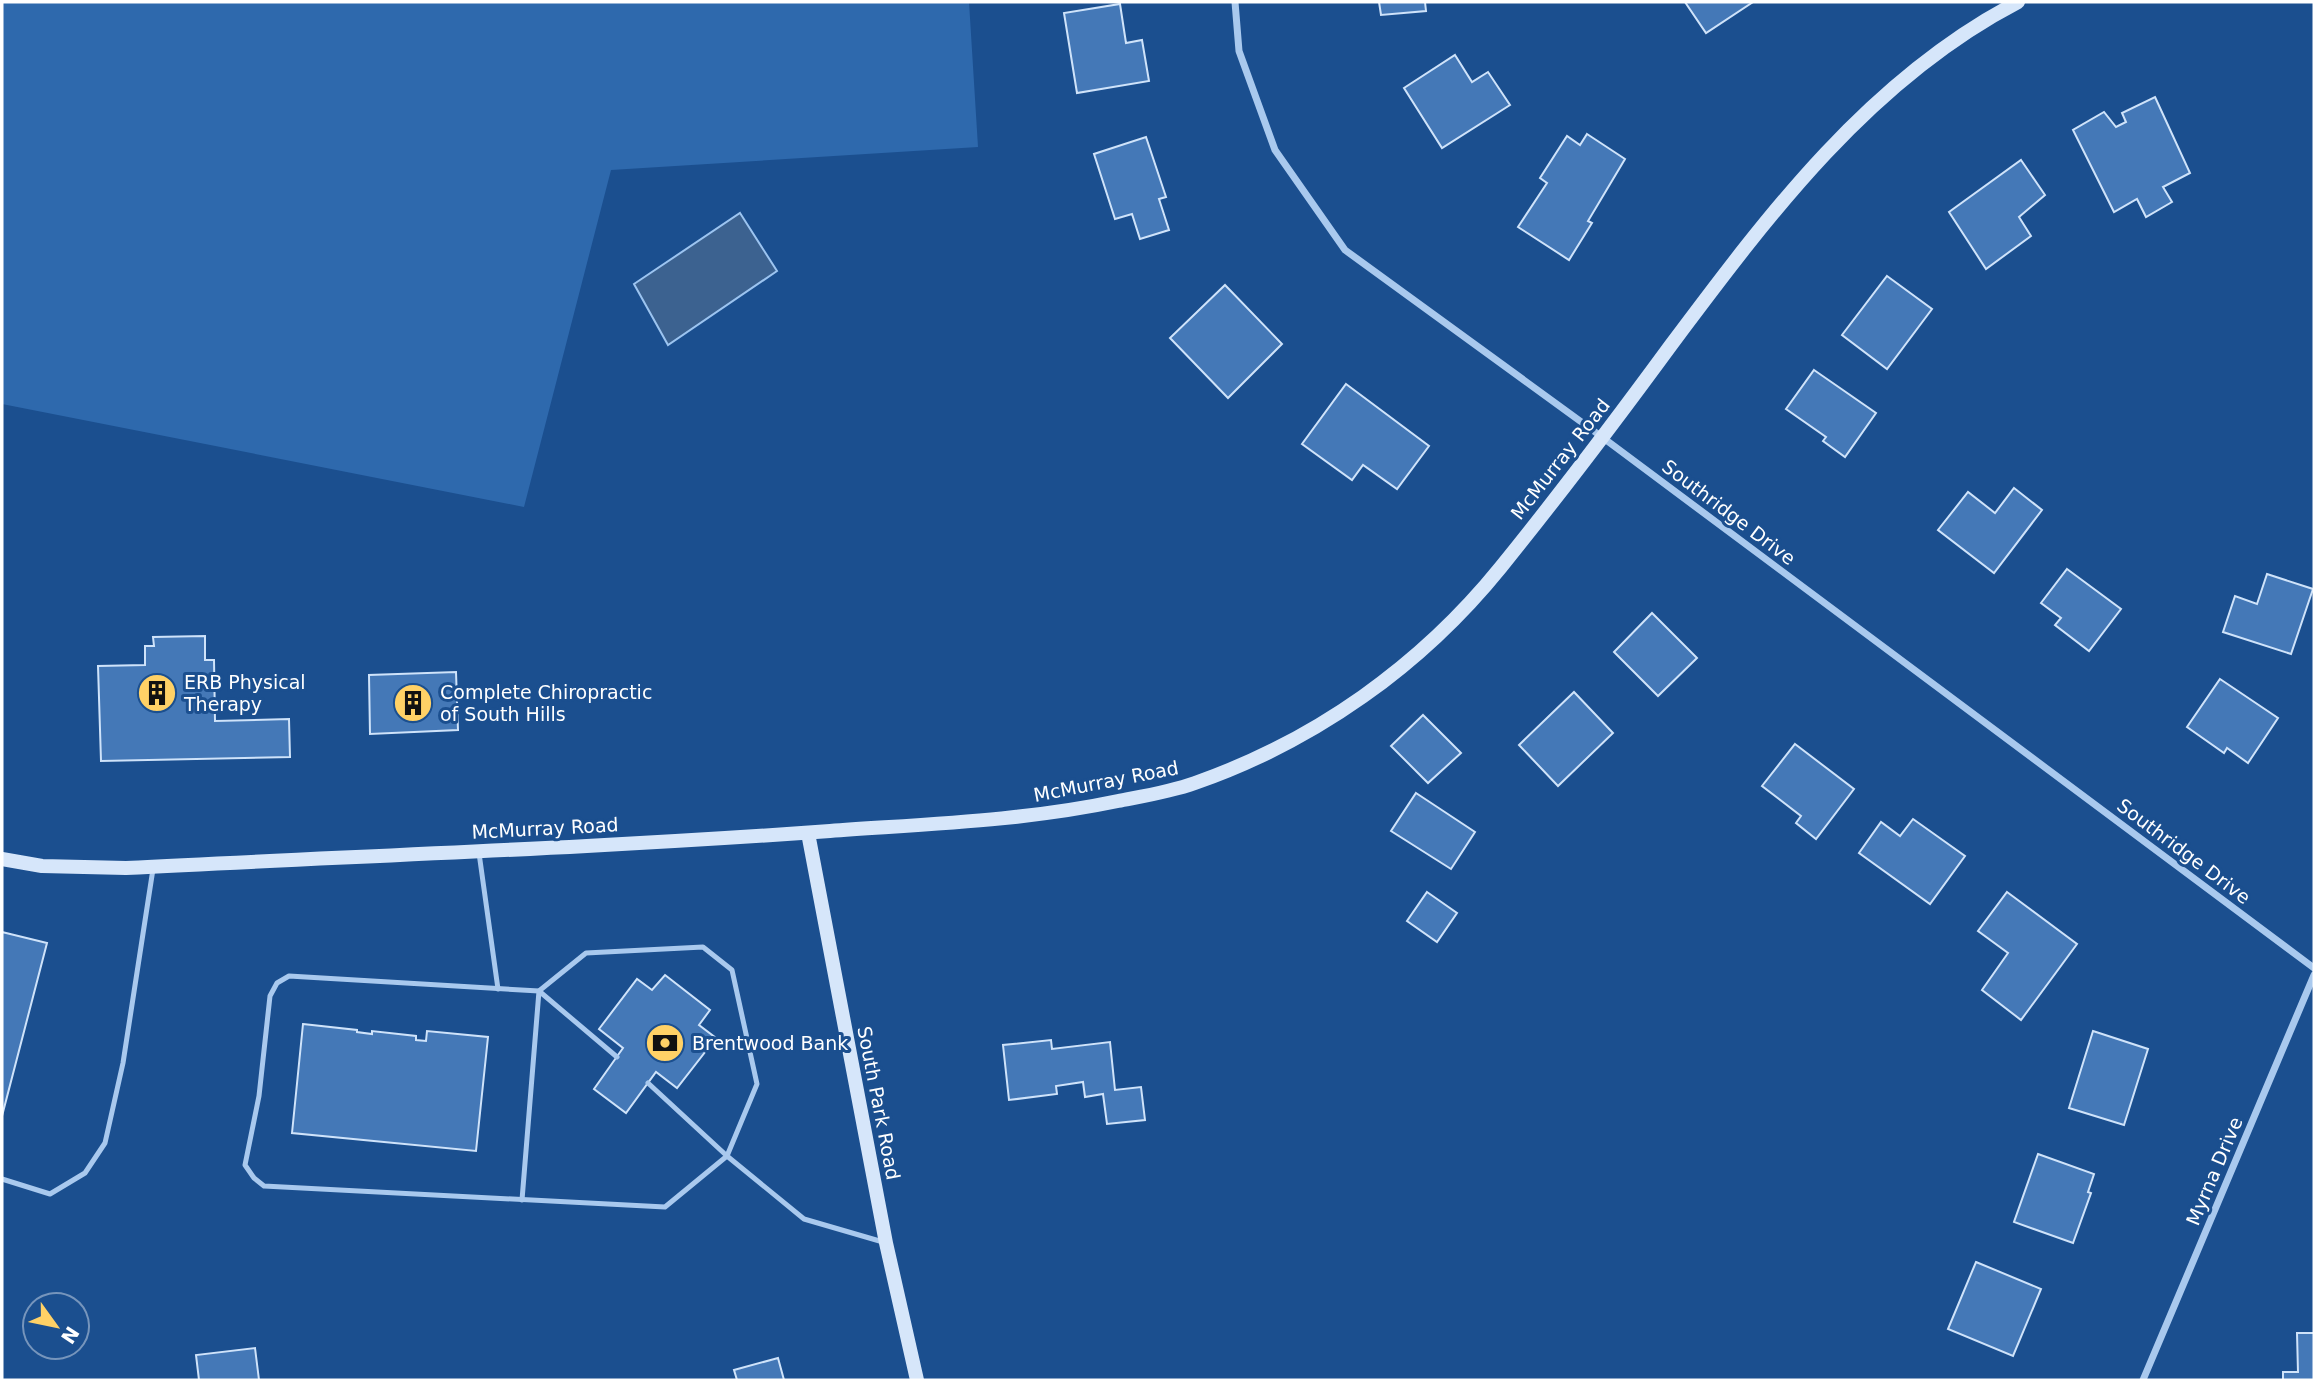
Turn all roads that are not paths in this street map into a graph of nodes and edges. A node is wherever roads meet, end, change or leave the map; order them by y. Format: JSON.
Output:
{"nodes":[{"id":1,"x":1235,"y":2,"type":"edge"},
{"id":2,"x":2018,"y":2,"type":"edge"},
{"id":3,"x":1602,"y":438,"type":"junction"},
{"id":4,"x":808,"y":833,"type":"junction"},
{"id":5,"x":479,"y":850,"type":"junction"},
{"id":6,"x":2,"y":859,"type":"edge"},
{"id":7,"x":153,"y":866,"type":"junction"},
{"id":8,"x":2314,"y":968,"type":"edge"},
{"id":9,"x":2314,"y":975,"type":"edge"},
{"id":10,"x":498,"y":989,"type":"junction"},
{"id":11,"x":539,"y":991,"type":"junction"},
{"id":12,"x":617,"y":1057,"type":"dead end"},
{"id":13,"x":648,"y":1083,"type":"dead end"},
{"id":14,"x":727,"y":1156,"type":"junction"},
{"id":15,"x":2,"y":1179,"type":"edge"},
{"id":16,"x":522,"y":1200,"type":"junction"},
{"id":17,"x":886,"y":1243,"type":"junction"},
{"id":18,"x":917,"y":1380,"type":"edge"},
{"id":19,"x":2143,"y":1380,"type":"edge"}],
"edges":[{"from":1,"to":3,"type":"street","name":"Southridge Drive"},
{"from":2,"to":3,"type":"main road","name":"McMurray Road"},
{"from":3,"to":4,"type":"main road","name":"McMurray Road"},
{"from":3,"to":8,"type":"street","name":"Southridge Drive"},
{"from":4,"to":5,"type":"main road","name":"McMurray Road"},
{"from":4,"to":17,"type":"main road","name":"South Park Road"},
{"from":5,"to":7,"type":"main road","name":"McMurray Road"},
{"from":5,"to":10,"type":"lane"},
{"from":6,"to":7,"type":"main road","name":"McMurray Road"},
{"from":7,"to":15,"type":"lane"},
{"from":9,"to":19,"type":"street","name":"Myrna Drive"},
{"from":10,"to":11,"type":"lane"},
{"from":10,"to":16,"type":"lane"},
{"from":11,"to":12,"type":"lane"},
{"from":11,"to":14,"type":"lane"},
{"from":11,"to":16,"type":"lane"},
{"from":13,"to":14,"type":"lane"},
{"from":14,"to":16,"type":"lane"},
{"from":14,"to":17,"type":"lane"},
{"from":17,"to":18,"type":"main road","name":"South Park Road"}]}
